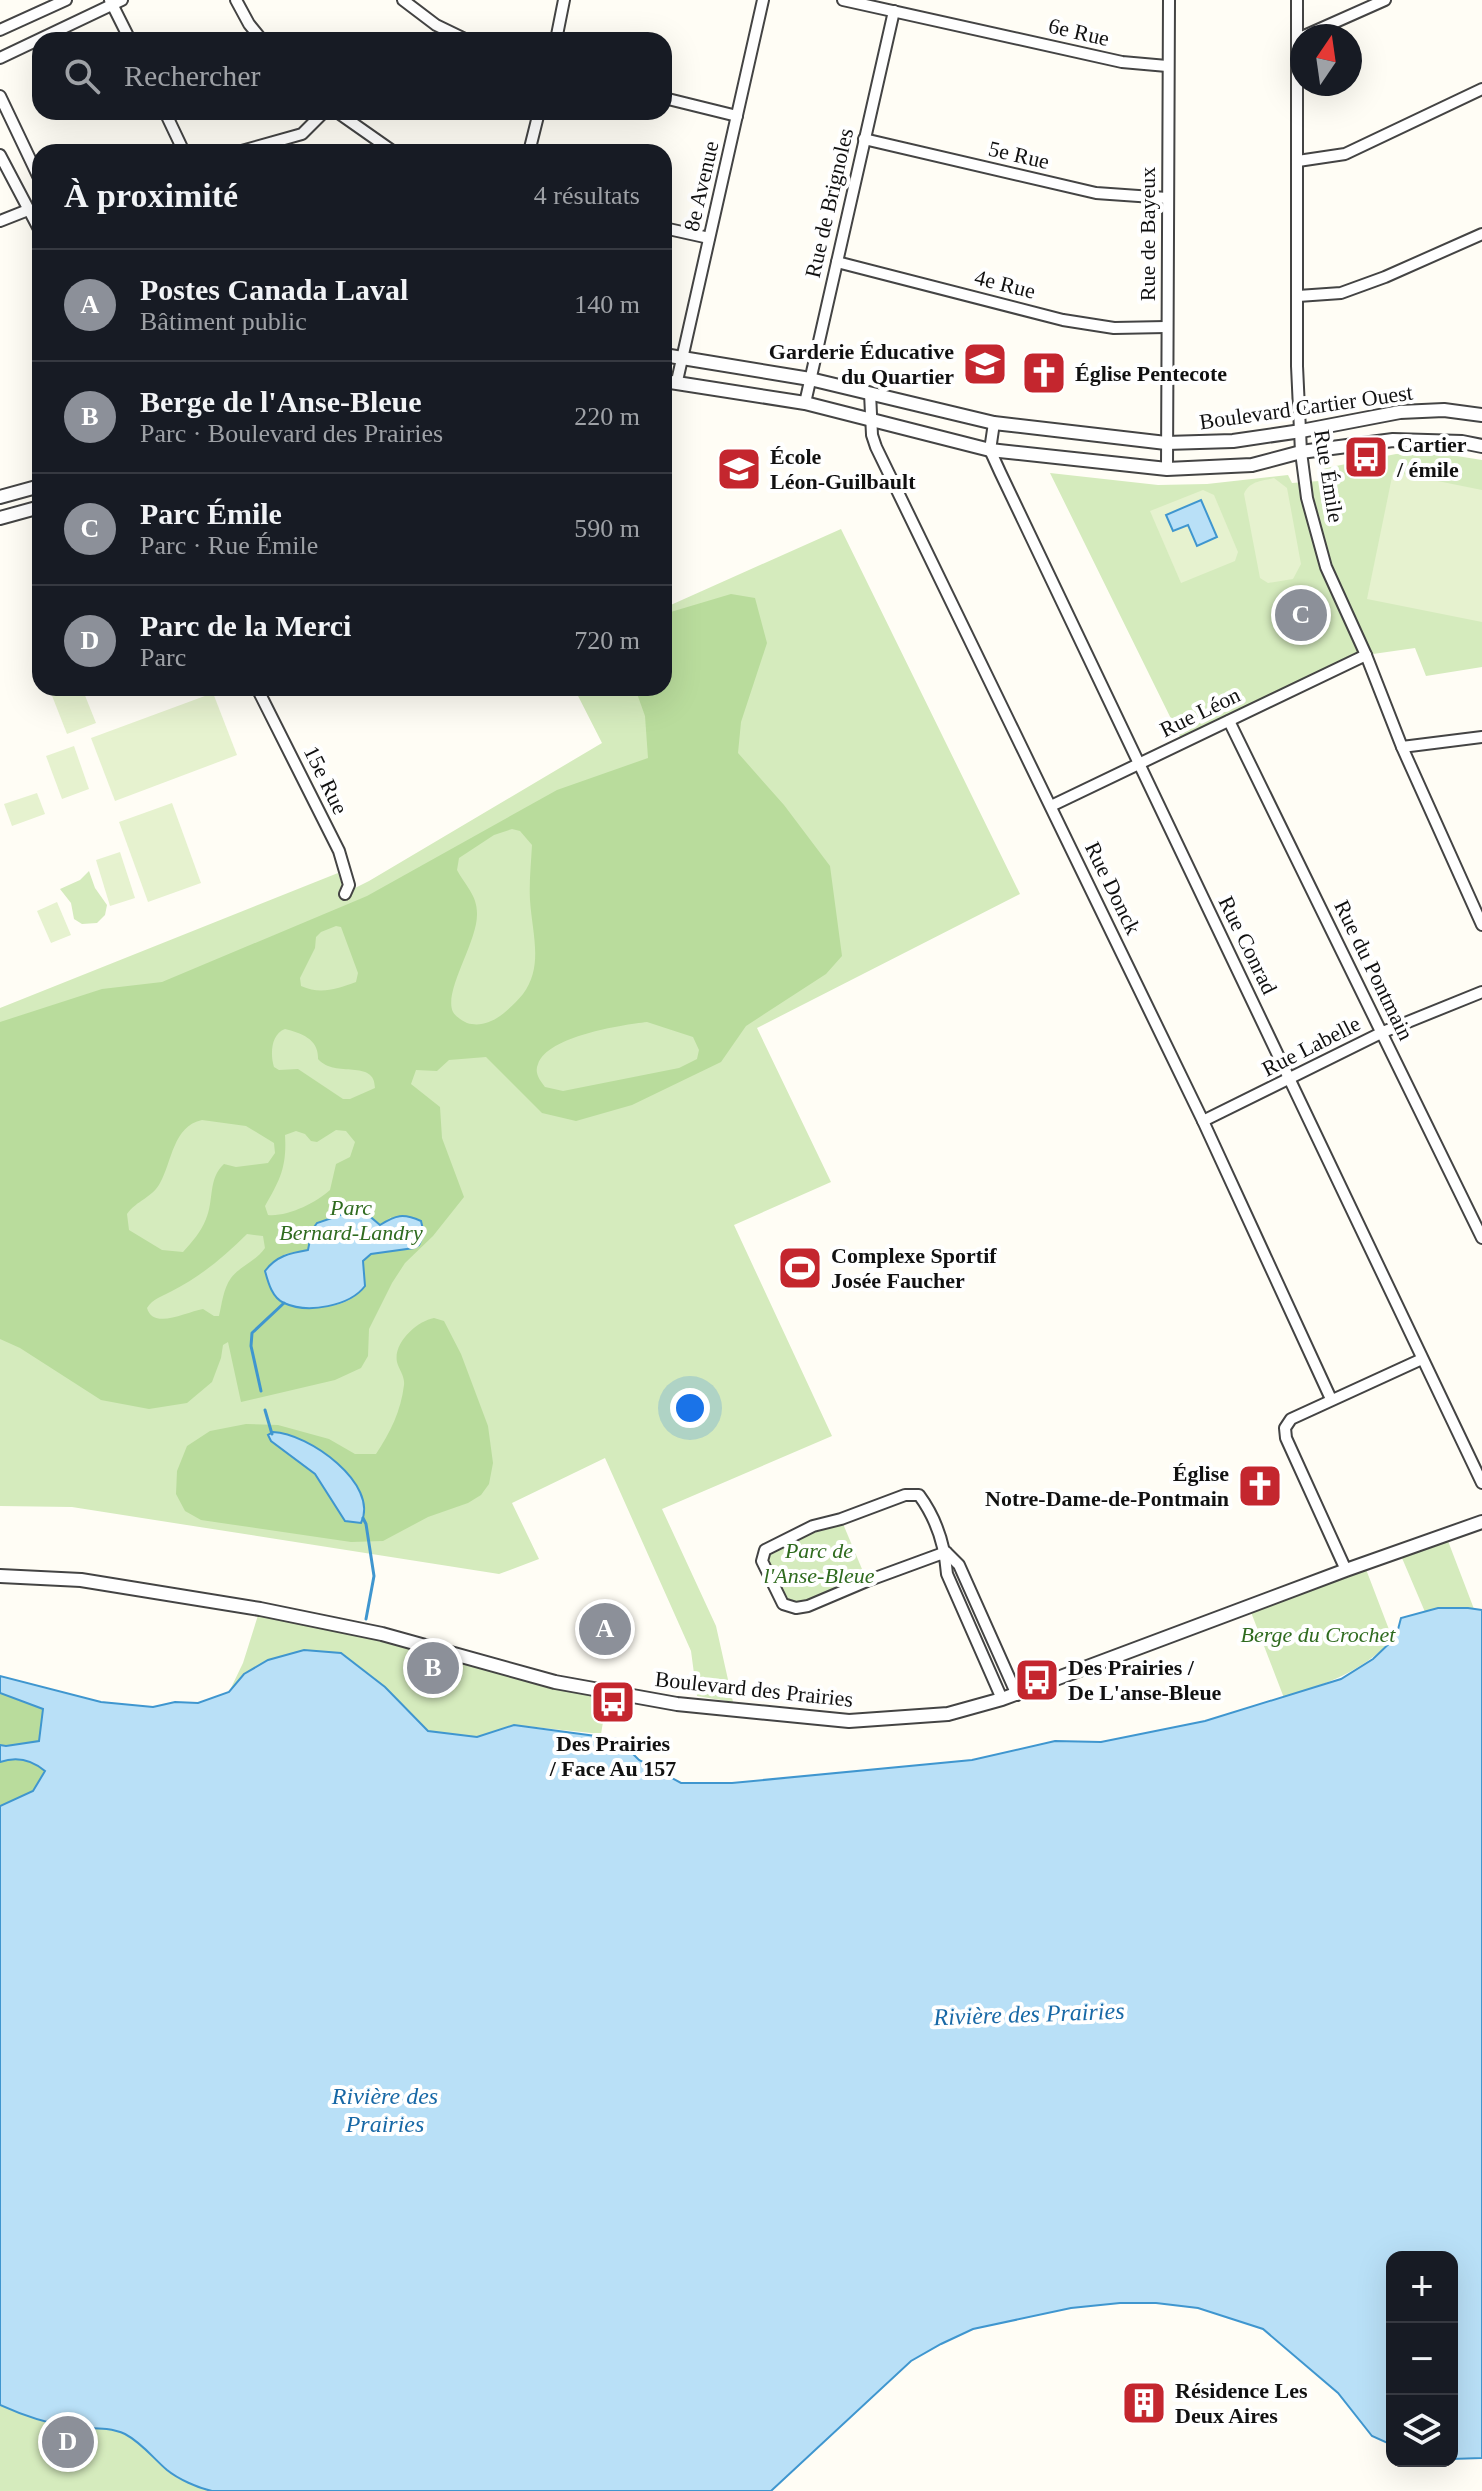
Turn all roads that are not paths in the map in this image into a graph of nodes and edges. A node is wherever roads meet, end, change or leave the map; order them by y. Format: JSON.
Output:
{"nodes":[{"id":1,"x":66,"y":0,"type":"edge"},
{"id":2,"x":236,"y":0,"type":"edge"},
{"id":3,"x":403,"y":0,"type":"edge"},
{"id":4,"x":564,"y":0,"type":"edge"},
{"id":5,"x":763,"y":0,"type":"edge"},
{"id":6,"x":843,"y":0,"type":"edge"},
{"id":7,"x":1169,"y":0,"type":"edge"},
{"id":8,"x":1297,"y":0,"type":"edge"},
{"id":9,"x":1385,"y":0,"type":"edge"},
{"id":10,"x":115,"y":1,"type":"edge"},
{"id":11,"x":894,"y":11,"type":"junction"},
{"id":12,"x":1300,"y":24,"type":"edge"},
{"id":13,"x":1332,"y":24,"type":"edge"},
{"id":14,"x":0,"y":30,"type":"edge"},
{"id":15,"x":52,"y":32,"type":"edge"},
{"id":16,"x":127,"y":32,"type":"edge"},
{"id":17,"x":256,"y":32,"type":"edge"},
{"id":18,"x":450,"y":32,"type":"edge"},
{"id":19,"x":558,"y":32,"type":"edge"},
{"id":20,"x":32,"y":42,"type":"edge"},
{"id":21,"x":0,"y":58,"type":"edge"},
{"id":22,"x":1167,"y":66,"type":"junction"},
{"id":23,"x":1482,"y":89,"type":"edge"},
{"id":24,"x":0,"y":96,"type":"edge"},
{"id":25,"x":1300,"y":96,"type":"edge"},
{"id":26,"x":672,"y":100,"type":"edge"},
{"id":27,"x":737,"y":116,"type":"junction"},
{"id":28,"x":169,"y":120,"type":"edge"},
{"id":29,"x":316,"y":120,"type":"edge"},
{"id":30,"x":348,"y":120,"type":"edge"},
{"id":31,"x":537,"y":120,"type":"edge"},
{"id":32,"x":864,"y":139,"type":"junction"},
{"id":33,"x":180,"y":144,"type":"edge"},
{"id":34,"x":266,"y":144,"type":"edge"},
{"id":35,"x":383,"y":144,"type":"edge"},
{"id":36,"x":531,"y":144,"type":"edge"},
{"id":37,"x":0,"y":155,"type":"edge"},
{"id":38,"x":1298,"y":161,"type":"junction"},
{"id":39,"x":32,"y":163,"type":"edge"},
{"id":40,"x":1167,"y":198,"type":"junction"},
{"id":41,"x":28,"y":210,"type":"junction"},
{"id":42,"x":32,"y":217,"type":"edge"},
{"id":43,"x":0,"y":221,"type":"edge"},
{"id":44,"x":672,"y":230,"type":"edge"},
{"id":45,"x":1482,"y":234,"type":"edge"},
{"id":46,"x":709,"y":238,"type":"junction"},
{"id":47,"x":837,"y":262,"type":"junction"},
{"id":48,"x":1298,"y":296,"type":"junction"},
{"id":49,"x":1166,"y":327,"type":"junction"},
{"id":50,"x":672,"y":355,"type":"edge"},
{"id":51,"x":683,"y":356,"type":"junction"},
{"id":52,"x":672,"y":377,"type":"edge"},
{"id":53,"x":810,"y":379,"type":"junction"},
{"id":54,"x":672,"y":381,"type":"edge"},
{"id":55,"x":870,"y":393,"type":"junction"},
{"id":56,"x":805,"y":403,"type":"junction"},
{"id":57,"x":1482,"y":415,"type":"edge"},
{"id":58,"x":871,"y":419,"type":"junction"},
{"id":59,"x":994,"y":423,"type":"junction"},
{"id":60,"x":1301,"y":431,"type":"junction"},
{"id":61,"x":1166,"y":443,"type":"junction"},
{"id":62,"x":1482,"y":446,"type":"edge"},
{"id":63,"x":990,"y":450,"type":"junction"},
{"id":64,"x":1301,"y":452,"type":"junction"},
{"id":65,"x":1167,"y":469,"type":"junction"},
{"id":66,"x":32,"y":488,"type":"edge"},
{"id":67,"x":0,"y":497,"type":"edge"},
{"id":68,"x":32,"y":509,"type":"edge"},
{"id":69,"x":0,"y":518,"type":"edge"},
{"id":70,"x":1366,"y":655,"type":"junction"},
{"id":71,"x":261,"y":696,"type":"edge"},
{"id":72,"x":1229,"y":721,"type":"junction"},
{"id":73,"x":1482,"y":737,"type":"edge"},
{"id":74,"x":1402,"y":747,"type":"junction"},
{"id":75,"x":1139,"y":764,"type":"junction"},
{"id":76,"x":1051,"y":806,"type":"junction"},
{"id":77,"x":345,"y":894,"type":"dead end"},
{"id":78,"x":1482,"y":925,"type":"edge"},
{"id":79,"x":1482,"y":992,"type":"edge"},
{"id":80,"x":1383,"y":1032,"type":"junction"},
{"id":81,"x":1290,"y":1080,"type":"junction"},
{"id":82,"x":1203,"y":1121,"type":"junction"},
{"id":83,"x":1482,"y":1238,"type":"edge"},
{"id":84,"x":1422,"y":1359,"type":"junction"},
{"id":85,"x":1331,"y":1399,"type":"junction"},
{"id":86,"x":1482,"y":1483,"type":"edge"},
{"id":87,"x":1482,"y":1522,"type":"edge"},
{"id":88,"x":946,"y":1552,"type":"junction"},
{"id":89,"x":1346,"y":1570,"type":"junction"},
{"id":90,"x":0,"y":1576,"type":"edge"},
{"id":91,"x":1017,"y":1695,"type":"junction"},
{"id":92,"x":1002,"y":1699,"type":"junction"}],
"edges":[{"from":1,"to":14,"type":"street"},
{"from":2,"to":17,"type":"street"},
{"from":3,"to":18,"type":"street"},
{"from":4,"to":19,"type":"street"},
{"from":5,"to":27,"type":"street","name":"8e Avenue"},
{"from":6,"to":11,"type":"street","name":"6e Rue"},
{"from":7,"to":22,"type":"street","name":"Rue de Bayeux"},
{"from":8,"to":12,"type":"street","name":"Rue Émile"},
{"from":9,"to":13,"type":"street"},
{"from":10,"to":15,"type":"street"},
{"from":10,"to":16,"type":"street"},
{"from":11,"to":22,"type":"street","name":"6e Rue"},
{"from":11,"to":32,"type":"street","name":"Rue de Brignoles"},
{"from":20,"to":21,"type":"street"},
{"from":22,"to":40,"type":"street","name":"Rue de Bayeux"},
{"from":23,"to":38,"type":"street"},
{"from":24,"to":39,"type":"street"},
{"from":25,"to":38,"type":"street","name":"Rue Émile"},
{"from":26,"to":27,"type":"street"},
{"from":27,"to":46,"type":"street","name":"8e Avenue"},
{"from":28,"to":33,"type":"street"},
{"from":29,"to":34,"type":"street"},
{"from":30,"to":35,"type":"street"},
{"from":31,"to":36,"type":"street"},
{"from":32,"to":40,"type":"street","name":"5e Rue"},
{"from":32,"to":47,"type":"street","name":"Rue de Brignoles"},
{"from":37,"to":41,"type":"street"},
{"from":38,"to":48,"type":"street","name":"Rue Émile"},
{"from":40,"to":49,"type":"street","name":"Rue de Bayeux"},
{"from":41,"to":42,"type":"street"},
{"from":41,"to":43,"type":"street"},
{"from":44,"to":46,"type":"street"},
{"from":45,"to":48,"type":"street"},
{"from":46,"to":51,"type":"street","name":"8e Avenue"},
{"from":47,"to":49,"type":"street","name":"4e Rue"},
{"from":47,"to":53,"type":"street","name":"Rue de Brignoles"},
{"from":48,"to":60,"type":"street","name":"Rue Émile"},
{"from":49,"to":61,"type":"street","name":"Rue de Bayeux"},
{"from":50,"to":51,"type":"street","name":"Boulevard Cartier Ouest"},
{"from":51,"to":52,"type":"street","name":"8e Avenue"},
{"from":51,"to":53,"type":"street","name":"Boulevard Cartier Ouest"},
{"from":53,"to":55,"type":"street","name":"Boulevard Cartier Ouest"},
{"from":53,"to":56,"type":"street","name":"Rue de Brignoles"},
{"from":54,"to":56,"type":"street","name":"Boulevard Cartier Ouest"},
{"from":55,"to":58,"type":"street","name":"Rue Donck"},
{"from":55,"to":59,"type":"street","name":"Boulevard Cartier Ouest"},
{"from":56,"to":58,"type":"street","name":"Boulevard Cartier Ouest"},
{"from":57,"to":60,"type":"street","name":"Boulevard Cartier Ouest"},
{"from":58,"to":63,"type":"street","name":"Boulevard Cartier Ouest"},
{"from":58,"to":76,"type":"street","name":"Rue Donck"},
{"from":59,"to":61,"type":"street","name":"Boulevard Cartier Ouest"},
{"from":59,"to":63,"type":"street"},
{"from":60,"to":61,"type":"street","name":"Boulevard Cartier Ouest"},
{"from":60,"to":64,"type":"street","name":"Rue Émile"},
{"from":61,"to":65,"type":"street","name":"Rue de Bayeux"},
{"from":62,"to":64,"type":"street","name":"Boulevard Cartier Ouest"},
{"from":63,"to":65,"type":"street","name":"Boulevard Cartier Ouest"},
{"from":63,"to":75,"type":"street","name":"Rue Conrad"},
{"from":64,"to":65,"type":"street","name":"Boulevard Cartier Ouest"},
{"from":64,"to":70,"type":"street","name":"Rue Émile"},
{"from":66,"to":67,"type":"street"},
{"from":68,"to":69,"type":"street"},
{"from":70,"to":72,"type":"street","name":"Rue Léon"},
{"from":70,"to":74,"type":"street","name":"Rue Émile"},
{"from":71,"to":77,"type":"street","name":"15e Rue"},
{"from":72,"to":75,"type":"street","name":"Rue Léon"},
{"from":72,"to":80,"type":"street","name":"Rue du Pontmain"},
{"from":73,"to":74,"type":"street"},
{"from":74,"to":78,"type":"street","name":"Rue Émile"},
{"from":75,"to":76,"type":"street","name":"Rue Léon"},
{"from":75,"to":81,"type":"street","name":"Rue Conrad"},
{"from":76,"to":82,"type":"street","name":"Rue Donck"},
{"from":79,"to":80,"type":"street","name":"Rue Labelle"},
{"from":80,"to":81,"type":"street","name":"Rue Labelle"},
{"from":80,"to":83,"type":"street","name":"Rue du Pontmain"},
{"from":81,"to":82,"type":"street","name":"Rue Labelle"},
{"from":81,"to":84,"type":"street","name":"Rue Conrad"},
{"from":82,"to":85,"type":"street","name":"Rue Donck"},
{"from":84,"to":85,"type":"street"},
{"from":84,"to":86,"type":"street","name":"Rue Conrad"},
{"from":85,"to":89,"type":"street"},
{"from":87,"to":89,"type":"street","name":"Boulevard des Prairies"},
{"from":88,"to":88,"type":"street"},
{"from":88,"to":91,"type":"street"},
{"from":88,"to":92,"type":"street"},
{"from":89,"to":91,"type":"street","name":"Boulevard des Prairies"},
{"from":90,"to":92,"type":"street","name":"Boulevard des Prairies"},
{"from":91,"to":92,"type":"street","name":"Boulevard des Prairies"}]}
